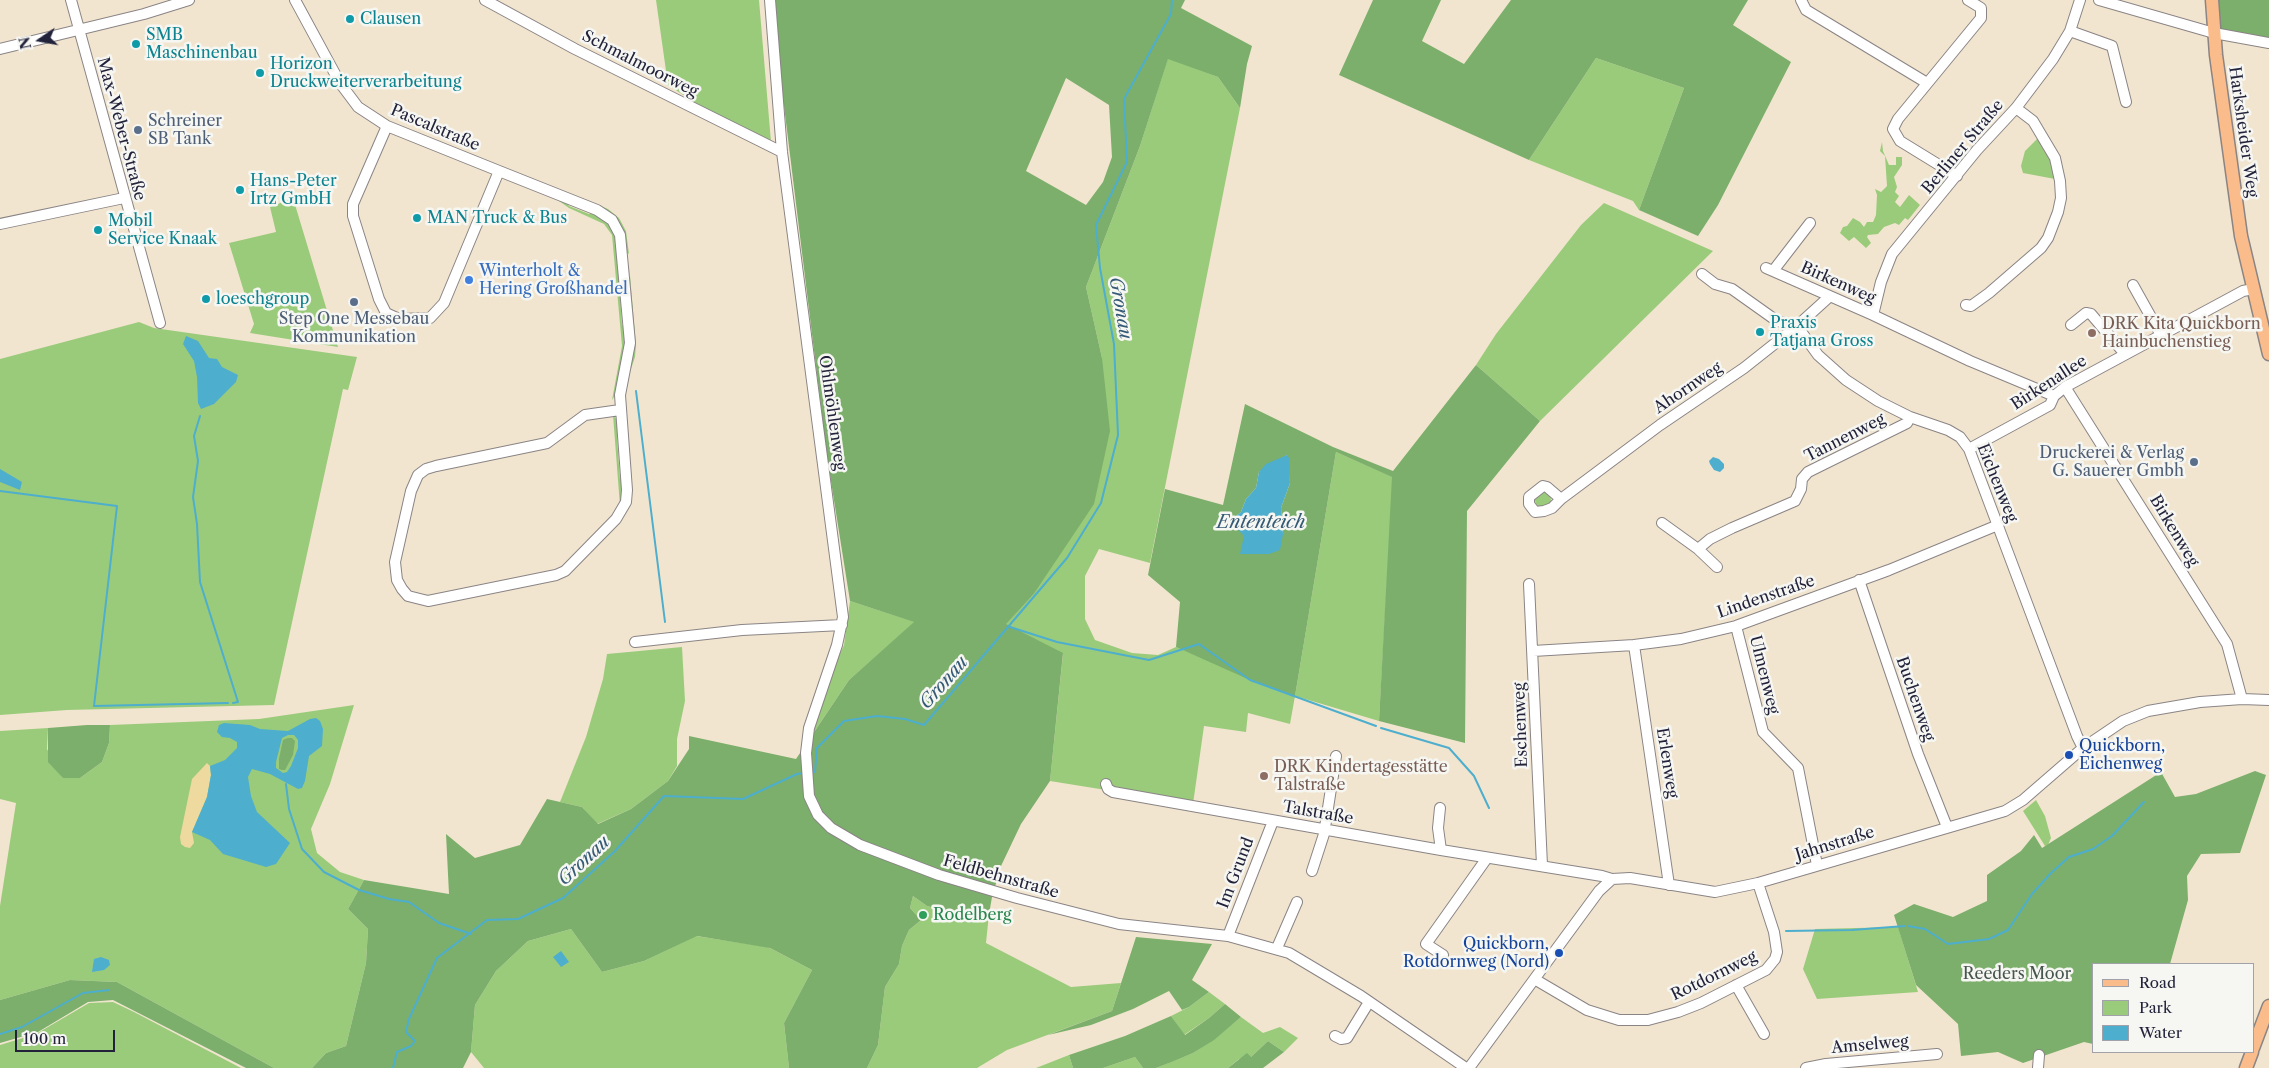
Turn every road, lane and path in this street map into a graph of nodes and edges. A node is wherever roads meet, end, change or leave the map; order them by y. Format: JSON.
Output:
{"nodes":[{"id":1,"x":71,"y":0,"type":"edge"},
{"id":2,"x":189,"y":0,"type":"edge"},
{"id":3,"x":294,"y":0,"type":"edge"},
{"id":4,"x":485,"y":0,"type":"edge"},
{"id":5,"x":770,"y":0,"type":"edge"},
{"id":6,"x":1801,"y":0,"type":"edge"},
{"id":7,"x":1968,"y":0,"type":"edge"},
{"id":8,"x":2080,"y":0,"type":"edge"},
{"id":9,"x":2099,"y":0,"type":"edge"},
{"id":10,"x":2212,"y":0,"type":"edge"},
{"id":11,"x":79,"y":30,"type":"junction"},
{"id":12,"x":2070,"y":31,"type":"junction"},
{"id":13,"x":2214,"y":33,"type":"junction"},
{"id":14,"x":2269,"y":43,"type":"edge"},
{"id":15,"x":0,"y":50,"type":"edge"},
{"id":16,"x":1927,"y":82,"type":"junction"},
{"id":17,"x":2126,"y":102,"type":"dead end"},
{"id":18,"x":2016,"y":108,"type":"junction"},
{"id":19,"x":387,"y":126,"type":"junction"},
{"id":20,"x":782,"y":152,"type":"junction"},
{"id":21,"x":498,"y":175,"type":"junction"},
{"id":22,"x":1957,"y":176,"type":"junction"},
{"id":23,"x":124,"y":198,"type":"junction"},
{"id":24,"x":1810,"y":223,"type":"dead end"},
{"id":25,"x":0,"y":224,"type":"edge"},
{"id":26,"x":1702,"y":274,"type":"dead end"},
{"id":27,"x":2133,"y":285,"type":"dead end"},
{"id":28,"x":2253,"y":289,"type":"junction"},
{"id":29,"x":1829,"y":297,"type":"junction"},
{"id":30,"x":1966,"y":305,"type":"dead end"},
{"id":31,"x":1873,"y":315,"type":"junction"},
{"id":32,"x":160,"y":323,"type":"dead end"},
{"id":33,"x":2071,"y":324,"type":"dead end"},
{"id":34,"x":1797,"y":326,"type":"junction"},
{"id":35,"x":2160,"y":335,"type":"junction"},
{"id":36,"x":2268,"y":348,"type":"edge"},
{"id":37,"x":2125,"y":354,"type":"junction"},
{"id":38,"x":2065,"y":387,"type":"junction"},
{"id":39,"x":2054,"y":396,"type":"junction"},
{"id":40,"x":620,"y":410,"type":"junction"},
{"id":41,"x":1910,"y":417,"type":"junction"},
{"id":42,"x":1969,"y":449,"type":"junction"},
{"id":43,"x":1561,"y":500,"type":"dead end"},
{"id":44,"x":1662,"y":523,"type":"dead end"},
{"id":45,"x":1998,"y":525,"type":"junction"},
{"id":46,"x":1698,"y":549,"type":"junction"},
{"id":47,"x":1717,"y":567,"type":"dead end"},
{"id":48,"x":1859,"y":580,"type":"junction"},
{"id":49,"x":1529,"y":584,"type":"dead end"},
{"id":50,"x":842,"y":625,"type":"junction"},
{"id":51,"x":1736,"y":626,"type":"junction"},
{"id":52,"x":636,"y":642,"type":"dead end"},
{"id":53,"x":1634,"y":645,"type":"junction"},
{"id":54,"x":1533,"y":651,"type":"junction"},
{"id":55,"x":2242,"y":699,"type":"junction"},
{"id":56,"x":2269,"y":700,"type":"edge"},
{"id":57,"x":2083,"y":748,"type":"junction"},
{"id":58,"x":1336,"y":756,"type":"dead end"},
{"id":59,"x":1106,"y":784,"type":"dead end"},
{"id":60,"x":1440,"y":808,"type":"dead end"},
{"id":61,"x":1273,"y":821,"type":"junction"},
{"id":62,"x":1947,"y":827,"type":"junction"},
{"id":63,"x":1325,"y":829,"type":"junction"},
{"id":64,"x":1441,"y":850,"type":"junction"},
{"id":65,"x":1487,"y":858,"type":"junction"},
{"id":66,"x":1542,"y":865,"type":"junction"},
{"id":67,"x":1817,"y":865,"type":"junction"},
{"id":68,"x":1312,"y":872,"type":"dead end"},
{"id":69,"x":1612,"y":879,"type":"junction"},
{"id":70,"x":1758,"y":883,"type":"junction"},
{"id":71,"x":1669,"y":885,"type":"junction"},
{"id":72,"x":1297,"y":902,"type":"dead end"},
{"id":73,"x":1228,"y":936,"type":"junction"},
{"id":74,"x":1277,"y":948,"type":"junction"},
{"id":75,"x":1443,"y":956,"type":"dead end"},
{"id":76,"x":1536,"y":980,"type":"junction"},
{"id":77,"x":1736,"y":985,"type":"junction"},
{"id":78,"x":1369,"y":1002,"type":"junction"},
{"id":79,"x":2269,"y":1007,"type":"edge"},
{"id":80,"x":1764,"y":1034,"type":"dead end"},
{"id":81,"x":1335,"y":1036,"type":"dead end"},
{"id":82,"x":2254,"y":1045,"type":"edge"},
{"id":83,"x":2251,"y":1053,"type":"edge"},
{"id":84,"x":1937,"y":1054,"type":"dead end"},
{"id":85,"x":2038,"y":1056,"type":"dead end"},
{"id":86,"x":1468,"y":1068,"type":"edge"},
{"id":87,"x":1806,"y":1068,"type":"edge"},
{"id":88,"x":2038,"y":1068,"type":"edge"},
{"id":89,"x":2246,"y":1068,"type":"edge"}],
"edges":[{"from":1,"to":11,"type":"street","name":"Max-Weber-Straße"},
{"from":2,"to":11,"type":"street"},
{"from":3,"to":19,"type":"street","name":"Pascalstraße"},
{"from":4,"to":20,"type":"street","name":"Schmalmoorweg"},
{"from":5,"to":20,"type":"street","name":"Ohlmöhlenweg"},
{"from":6,"to":16,"type":"street"},
{"from":7,"to":16,"type":"street"},
{"from":8,"to":12,"type":"street","name":"Berliner Straße"},
{"from":9,"to":13,"type":"street"},
{"from":10,"to":13,"type":"main road","name":"Harksheider Weg"},
{"from":11,"to":15,"type":"street"},
{"from":11,"to":23,"type":"street","name":"Max-Weber-Straße"},
{"from":12,"to":17,"type":"street"},
{"from":12,"to":18,"type":"street","name":"Berliner Straße"},
{"from":13,"to":14,"type":"street"},
{"from":13,"to":28,"type":"main road","name":"Harksheider Weg"},
{"from":16,"to":22,"type":"street"},
{"from":18,"to":22,"type":"street","name":"Berliner Straße"},
{"from":18,"to":30,"type":"street"},
{"from":19,"to":21,"type":"street","name":"Pascalstraße"},
{"from":19,"to":21,"type":"street"},
{"from":20,"to":50,"type":"street","name":"Ohlmöhlenweg"},
{"from":21,"to":40,"type":"street","name":"Pascalstraße"},
{"from":22,"to":31,"type":"street","name":"Berliner Straße"},
{"from":23,"to":25,"type":"street"},
{"from":23,"to":32,"type":"street","name":"Max-Weber-Straße"},
{"from":24,"to":29,"type":"street","name":"Birkenweg"},
{"from":26,"to":34,"type":"street"},
{"from":27,"to":35,"type":"street"},
{"from":28,"to":35,"type":"street","name":"Birkenallee"},
{"from":28,"to":36,"type":"main road","name":"Harksheider Weg"},
{"from":29,"to":31,"type":"street","name":"Birkenweg"},
{"from":29,"to":34,"type":"street","name":"Ahornweg"},
{"from":31,"to":39,"type":"street","name":"Birkenweg"},
{"from":33,"to":37,"type":"street"},
{"from":34,"to":41,"type":"street","name":"Eichenweg"},
{"from":34,"to":43,"type":"street","name":"Ahornweg"},
{"from":35,"to":37,"type":"street","name":"Birkenallee"},
{"from":37,"to":38,"type":"street","name":"Birkenallee"},
{"from":38,"to":39,"type":"street","name":"Birkenallee"},
{"from":38,"to":55,"type":"street","name":"Birkenweg"},
{"from":39,"to":42,"type":"street","name":"Birkenallee"},
{"from":40,"to":40,"type":"street","name":"Pascalstraße"},
{"from":41,"to":42,"type":"street","name":"Eichenweg"},
{"from":41,"to":46,"type":"street","name":"Tannenweg"},
{"from":42,"to":45,"type":"street","name":"Eichenweg"},
{"from":44,"to":46,"type":"street"},
{"from":45,"to":48,"type":"street","name":"Lindenstraße"},
{"from":45,"to":57,"type":"street","name":"Eichenweg"},
{"from":46,"to":47,"type":"street"},
{"from":48,"to":51,"type":"street","name":"Lindenstraße"},
{"from":48,"to":62,"type":"street","name":"Buchenweg"},
{"from":49,"to":54,"type":"street","name":"Eschenweg"},
{"from":50,"to":52,"type":"street"},
{"from":50,"to":73,"type":"street","name":"Feldbehnstraße"},
{"from":51,"to":53,"type":"street","name":"Lindenstraße"},
{"from":51,"to":67,"type":"street","name":"Ulmenweg"},
{"from":53,"to":54,"type":"street","name":"Lindenstraße"},
{"from":53,"to":71,"type":"street","name":"Erlenweg"},
{"from":54,"to":66,"type":"street","name":"Eschenweg"},
{"from":55,"to":56,"type":"street","name":"Jahnstraße"},
{"from":55,"to":57,"type":"street","name":"Jahnstraße"},
{"from":57,"to":62,"type":"street","name":"Jahnstraße"},
{"from":58,"to":63,"type":"street"},
{"from":59,"to":61,"type":"street","name":"Talstraße"},
{"from":60,"to":64,"type":"street"},
{"from":61,"to":63,"type":"street","name":"Talstraße"},
{"from":61,"to":73,"type":"street","name":"Im Grund"},
{"from":62,"to":67,"type":"street","name":"Jahnstraße"},
{"from":63,"to":64,"type":"street","name":"Talstraße"},
{"from":63,"to":68,"type":"street"},
{"from":64,"to":65,"type":"street","name":"Talstraße"},
{"from":65,"to":66,"type":"street","name":"Talstraße"},
{"from":65,"to":75,"type":"street"},
{"from":66,"to":69,"type":"street","name":"Talstraße"},
{"from":67,"to":70,"type":"street","name":"Jahnstraße"},
{"from":69,"to":71,"type":"street","name":"Jahnstraße"},
{"from":69,"to":76,"type":"street"},
{"from":70,"to":71,"type":"street","name":"Jahnstraße"},
{"from":70,"to":77,"type":"street","name":"Rotdornweg"},
{"from":72,"to":74,"type":"street"},
{"from":73,"to":74,"type":"street","name":"Feldbehnstraße"},
{"from":74,"to":78,"type":"street","name":"Feldbehnstraße"},
{"from":76,"to":77,"type":"street","name":"Rotdornweg"},
{"from":76,"to":86,"type":"street"},
{"from":77,"to":80,"type":"street"},
{"from":78,"to":81,"type":"street"},
{"from":78,"to":86,"type":"street","name":"Feldbehnstraße"},
{"from":79,"to":82,"type":"main road"},
{"from":83,"to":89,"type":"main road"},
{"from":84,"to":87,"type":"street","name":"Amselweg"},
{"from":85,"to":88,"type":"street"}]}
